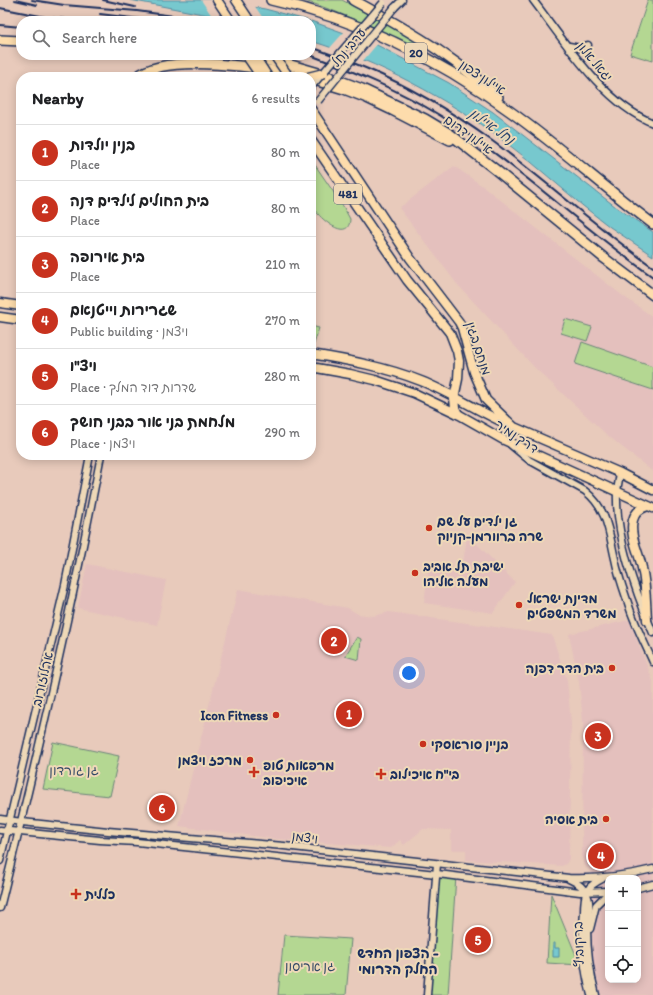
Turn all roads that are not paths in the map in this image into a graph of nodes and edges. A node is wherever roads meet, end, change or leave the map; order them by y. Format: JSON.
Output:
{"nodes":[{"id":1,"x":217,"y":0,"type":"edge"},
{"id":2,"x":236,"y":0,"type":"edge"},
{"id":3,"x":272,"y":0,"type":"edge"},
{"id":4,"x":353,"y":0,"type":"edge"},
{"id":5,"x":402,"y":0,"type":"edge"},
{"id":6,"x":533,"y":0,"type":"edge"},
{"id":7,"x":384,"y":1,"type":"edge"},
{"id":8,"x":223,"y":9,"type":"junction"},
{"id":9,"x":226,"y":16,"type":"edge"},
{"id":10,"x":228,"y":16,"type":"edge"},
{"id":11,"x":247,"y":16,"type":"edge"},
{"id":12,"x":0,"y":40,"type":"edge"},
{"id":13,"x":16,"y":41,"type":"edge"},
{"id":14,"x":568,"y":46,"type":"junction"},
{"id":15,"x":588,"y":46,"type":"dead end"},
{"id":16,"x":249,"y":60,"type":"edge"},
{"id":17,"x":257,"y":60,"type":"edge"},
{"id":18,"x":263,"y":60,"type":"edge"},
{"id":19,"x":277,"y":60,"type":"edge"},
{"id":20,"x":145,"y":72,"type":"edge"},
{"id":21,"x":258,"y":72,"type":"edge"},
{"id":22,"x":265,"y":72,"type":"edge"},
{"id":23,"x":278,"y":72,"type":"edge"},
{"id":24,"x":285,"y":72,"type":"edge"},
{"id":25,"x":324,"y":72,"type":"junction"},
{"id":26,"x":316,"y":74,"type":"edge"},
{"id":27,"x":316,"y":81,"type":"edge"},
{"id":28,"x":316,"y":81,"type":"edge"},
{"id":29,"x":316,"y":103,"type":"edge"},
{"id":30,"x":316,"y":116,"type":"edge"},
{"id":31,"x":653,"y":123,"type":"edge"},
{"id":32,"x":544,"y":138,"type":"junction"},
{"id":33,"x":316,"y":147,"type":"edge"},
{"id":34,"x":496,"y":170,"type":"junction"},
{"id":35,"x":653,"y":224,"type":"edge"},
{"id":36,"x":653,"y":295,"type":"edge"},
{"id":37,"x":0,"y":303,"type":"edge"},
{"id":38,"x":16,"y":305,"type":"edge"},
{"id":39,"x":0,"y":317,"type":"edge"},
{"id":40,"x":16,"y":319,"type":"edge"},
{"id":41,"x":316,"y":355,"type":"edge"},
{"id":42,"x":316,"y":368,"type":"edge"},
{"id":43,"x":454,"y":398,"type":"junction"},
{"id":44,"x":458,"y":414,"type":"junction"},
{"id":45,"x":514,"y":427,"type":"junction"},
{"id":46,"x":502,"y":439,"type":"junction"},
{"id":47,"x":89,"y":460,"type":"edge"},
{"id":48,"x":100,"y":460,"type":"edge"},
{"id":49,"x":620,"y":473,"type":"junction"},
{"id":50,"x":653,"y":490,"type":"edge"},
{"id":51,"x":617,"y":491,"type":"junction"},
{"id":52,"x":651,"y":507,"type":"edge"},
{"id":53,"x":647,"y":620,"type":"junction"},
{"id":54,"x":653,"y":633,"type":"edge"},
{"id":55,"x":653,"y":662,"type":"edge"},
{"id":56,"x":0,"y":818,"type":"edge"},
{"id":57,"x":10,"y":820,"type":"junction"},
{"id":58,"x":22,"y":822,"type":"junction"},
{"id":59,"x":0,"y":830,"type":"edge"},
{"id":60,"x":7,"y":831,"type":"junction"},
{"id":61,"x":19,"y":832,"type":"junction"},
{"id":62,"x":0,"y":861,"type":"edge"},
{"id":63,"x":437,"y":864,"type":"junction"},
{"id":64,"x":653,"y":869,"type":"edge"},
{"id":65,"x":436,"y":874,"type":"junction"},
{"id":66,"x":624,"y":875,"type":"edge"},
{"id":67,"x":605,"y":877,"type":"edge"},
{"id":68,"x":569,"y":878,"type":"junction"},
{"id":69,"x":605,"y":878,"type":"edge"},
{"id":70,"x":653,"y":884,"type":"edge"},
{"id":71,"x":641,"y":887,"type":"edge"},
{"id":72,"x":586,"y":892,"type":"junction"},
{"id":73,"x":605,"y":892,"type":"edge"},
{"id":74,"x":605,"y":895,"type":"edge"},
{"id":75,"x":0,"y":908,"type":"edge"},
{"id":76,"x":588,"y":958,"type":"junction"},
{"id":77,"x":427,"y":995,"type":"edge"},
{"id":78,"x":591,"y":995,"type":"edge"},
{"id":79,"x":596,"y":995,"type":"edge"}],
"edges":[{"from":1,"to":8,"type":"main road"},
{"from":2,"to":11,"type":"main road"},
{"from":3,"to":32,"type":"highway","name":"איילון צפון","number":"20"},
{"from":4,"to":32,"type":"highway"},
{"from":5,"to":29,"type":"street","name":"ערבי נחל","bridge":true},
{"from":6,"to":14,"type":"street","name":"יגאל אלון"},
{"from":7,"to":25,"type":"street","name":"ערבי נחל","bridge":true},
{"from":8,"to":9,"type":"main road"},
{"from":8,"to":10,"type":"main road"},
{"from":12,"to":13,"type":"highway"},
{"from":14,"to":15,"type":"street"},
{"from":14,"to":31,"type":"street","name":"יגאל אלון"},
{"from":16,"to":21,"type":"main road","bridge":true},
{"from":17,"to":22,"type":"main road","bridge":true},
{"from":18,"to":34,"type":"highway","name":"איילון דרום"},
{"from":19,"to":24,"type":"main road","bridge":true},
{"from":20,"to":23,"type":"highway"},
{"from":25,"to":26,"type":"main road","bridge":true},
{"from":25,"to":27,"type":"street","name":"ערבי נחל","bridge":true},
{"from":28,"to":34,"type":"highway"},
{"from":30,"to":45,"type":"main road","name":"מנחם בגין","number":"481"},
{"from":32,"to":35,"type":"highway","name":"איילון צפון","number":"20"},
{"from":33,"to":43,"type":"main road","name":"מנחם בגין","number":"481"},
{"from":34,"to":36,"type":"highway","name":"איילון דרום"},
{"from":37,"to":38,"type":"main road"},
{"from":39,"to":40,"type":"main road"},
{"from":41,"to":43,"type":"main road","name":"דרך נמיר"},
{"from":42,"to":44,"type":"main road","name":"דרך נמיר"},
{"from":43,"to":44,"type":"main road","name":"מנחם בגין","number":"481"},
{"from":43,"to":45,"type":"main road","name":"דרך נמיר"},
{"from":44,"to":46,"type":"main road","name":"דרך נמיר"},
{"from":45,"to":49,"type":"main road","name":"מנחם בגין"},
{"from":46,"to":51,"type":"main road"},
{"from":46,"to":55,"type":"street","name":"דרך נמיר"},
{"from":47,"to":57,"type":"street","name":"ארלוזורוב"},
{"from":48,"to":58,"type":"street","name":"ארלוזורוב"},
{"from":49,"to":50,"type":"main road","name":"מנחם בגין"},
{"from":49,"to":51,"type":"street"},
{"from":51,"to":52,"type":"main road"},
{"from":51,"to":53,"type":"street"},
{"from":52,"to":53,"type":"main road"},
{"from":53,"to":54,"type":"street"},
{"from":56,"to":57,"type":"street","name":"ויצמן"},
{"from":57,"to":58,"type":"street","name":"ויצמן"},
{"from":57,"to":60,"type":"street","name":"ארלוזורוב"},
{"from":58,"to":61,"type":"street","name":"ארלוזורוב"},
{"from":58,"to":63,"type":"street","name":"ויצמן"},
{"from":59,"to":60,"type":"street","name":"ויצמן"},
{"from":60,"to":61,"type":"street","name":"ויצמן"},
{"from":60,"to":62,"type":"street","name":"ארלוזורוב"},
{"from":61,"to":65,"type":"street","name":"ויצמן"},
{"from":61,"to":75,"type":"street","name":"ארלוזורוב"},
{"from":63,"to":65,"type":"street"},
{"from":63,"to":68,"type":"street","name":"ויצמן"},
{"from":64,"to":66,"type":"street","name":"ויצמן"},
{"from":65,"to":72,"type":"street","name":"ויצמן"},
{"from":65,"to":77,"type":"street"},
{"from":67,"to":68,"type":"street","name":"ויצמן"},
{"from":68,"to":72,"type":"street"},
{"from":69,"to":72,"type":"street","name":"ויצמן"},
{"from":70,"to":71,"type":"street"},
{"from":72,"to":73,"type":"street","name":"ויצמן"},
{"from":72,"to":76,"type":"street","name":"ברקוביץ"},
{"from":72,"to":78,"type":"street","name":"ברקוביץ"},
{"from":74,"to":76,"type":"street"},
{"from":76,"to":79,"type":"street","name":"ברקוביץ"}]}
